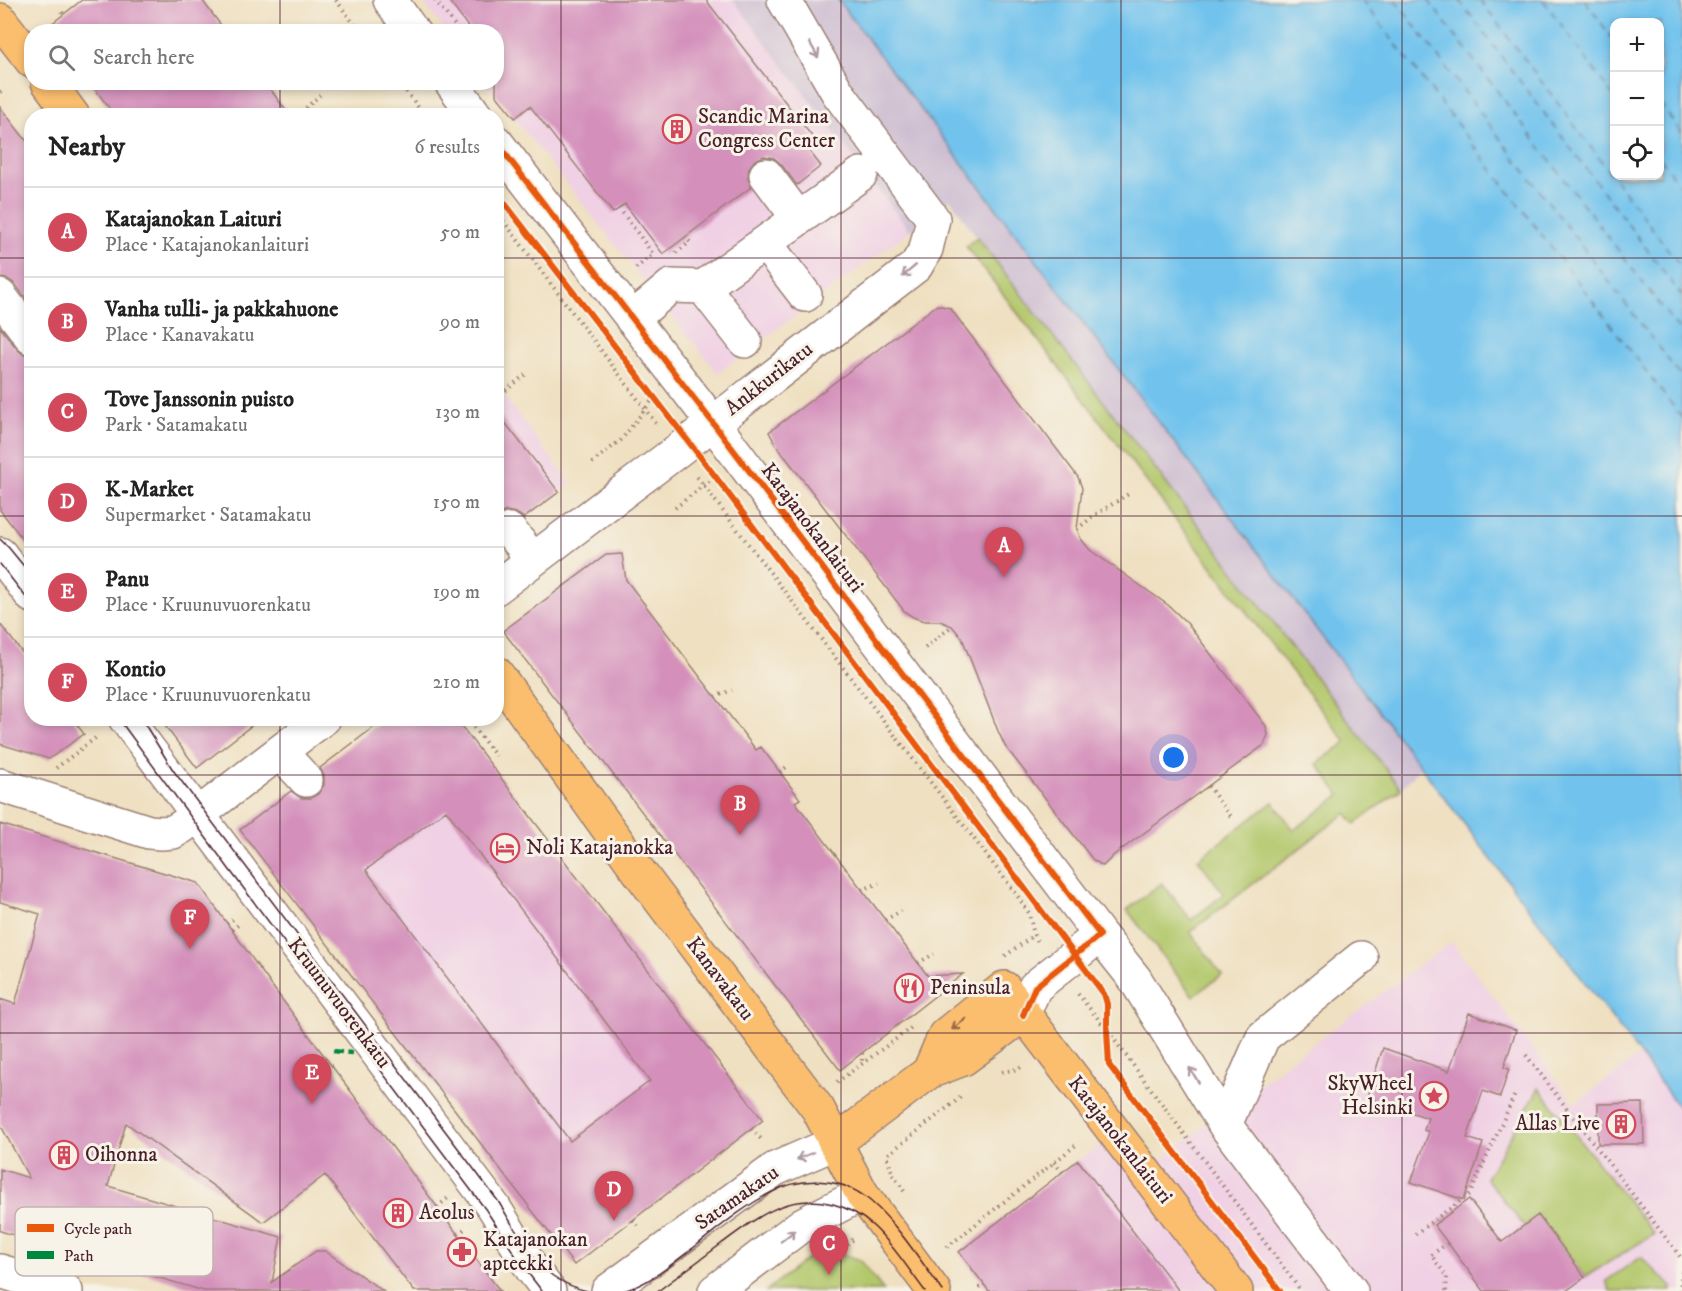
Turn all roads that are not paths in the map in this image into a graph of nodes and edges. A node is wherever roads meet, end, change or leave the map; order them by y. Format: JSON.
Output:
{"nodes":[{"id":1,"x":390,"y":0,"type":"edge"},
{"id":2,"x":784,"y":0,"type":"edge"},
{"id":3,"x":0,"y":20,"type":"edge"},
{"id":4,"x":407,"y":24,"type":"edge"},
{"id":5,"x":24,"y":51,"type":"edge"},
{"id":6,"x":54,"y":90,"type":"edge"},
{"id":7,"x":457,"y":90,"type":"edge"},
{"id":8,"x":67,"y":108,"type":"edge"},
{"id":9,"x":470,"y":108,"type":"edge"},
{"id":10,"x":504,"y":152,"type":"edge"},
{"id":11,"x":861,"y":174,"type":"dead end"},
{"id":12,"x":766,"y":175,"type":"dead end"},
{"id":13,"x":798,"y":218,"type":"junction"},
{"id":14,"x":765,"y":243,"type":"junction"},
{"id":15,"x":703,"y":287,"type":"junction"},
{"id":16,"x":805,"y":295,"type":"dead end"},
{"id":17,"x":0,"y":296,"type":"edge"},
{"id":18,"x":632,"y":319,"type":"junction"},
{"id":19,"x":24,"y":328,"type":"edge"},
{"id":20,"x":745,"y":341,"type":"dead end"},
{"id":21,"x":688,"y":433,"type":"junction"},
{"id":22,"x":509,"y":530,"type":"dead end"},
{"id":23,"x":0,"y":554,"type":"edge"},
{"id":24,"x":533,"y":560,"type":"junction"},
{"id":25,"x":504,"y":582,"type":"edge"},
{"id":26,"x":24,"y":586,"type":"edge"},
{"id":27,"x":504,"y":684,"type":"edge"},
{"id":28,"x":113,"y":726,"type":"edge"},
{"id":29,"x":312,"y":726,"type":"edge"},
{"id":30,"x":280,"y":752,"type":"junction"},
{"id":31,"x":306,"y":780,"type":"dead end"},
{"id":32,"x":0,"y":785,"type":"edge"},
{"id":33,"x":198,"y":815,"type":"junction"},
{"id":34,"x":1100,"y":935,"type":"junction"},
{"id":35,"x":1361,"y":958,"type":"dead end"},
{"id":36,"x":1030,"y":990,"type":"junction"},
{"id":37,"x":1225,"y":1125,"type":"junction"},
{"id":38,"x":835,"y":1143,"type":"junction"},
{"id":39,"x":871,"y":1207,"type":"junction"},
{"id":40,"x":0,"y":1271,"type":"edge"},
{"id":41,"x":15,"y":1276,"type":"edge"},
{"id":42,"x":16,"y":1276,"type":"edge"},
{"id":43,"x":66,"y":1291,"type":"edge"},
{"id":44,"x":549,"y":1291,"type":"edge"},
{"id":45,"x":608,"y":1291,"type":"edge"},
{"id":46,"x":715,"y":1291,"type":"edge"},
{"id":47,"x":934,"y":1291,"type":"edge"},
{"id":48,"x":1236,"y":1291,"type":"edge"},
{"id":49,"x":1351,"y":1291,"type":"edge"}],
"edges":[{"from":1,"to":4,"type":"street"},
{"from":2,"to":21,"type":"street","name":"Ankkurikatu","one_way":true},
{"from":3,"to":5,"type":"main road"},
{"from":6,"to":8,"type":"main road"},
{"from":7,"to":9,"type":"street"},
{"from":10,"to":18,"type":"street","name":"Katajanokanlaituri"},
{"from":11,"to":13,"type":"street"},
{"from":12,"to":13,"type":"street"},
{"from":13,"to":14,"type":"street"},
{"from":14,"to":15,"type":"street"},
{"from":14,"to":16,"type":"street"},
{"from":15,"to":18,"type":"street"},
{"from":15,"to":20,"type":"street"},
{"from":17,"to":19,"type":"street"},
{"from":18,"to":21,"type":"street","name":"Katajanokanlaituri"},
{"from":21,"to":24,"type":"street","name":"Ankkurikatu"},
{"from":21,"to":34,"type":"street","name":"Katajanokanlaituri"},
{"from":22,"to":24,"type":"street"},
{"from":23,"to":26,"type":"street"},
{"from":24,"to":25,"type":"street","name":"Ankkurikatu"},
{"from":27,"to":38,"type":"main road","name":"Kanavakatu"},
{"from":28,"to":33,"type":"street","name":"Kruunuvuorenkatu"},
{"from":29,"to":30,"type":"street"},
{"from":30,"to":31,"type":"street"},
{"from":30,"to":33,"type":"street"},
{"from":32,"to":33,"type":"street"},
{"from":33,"to":44,"type":"street","name":"Kruunuvuorenkatu"},
{"from":34,"to":36,"type":"street"},
{"from":37,"to":34,"type":"street","name":"Katajanokanlaituri","one_way":true},
{"from":35,"to":37,"type":"street"},
{"from":36,"to":38,"type":"main road","name":"Satamakatu"},
{"from":36,"to":48,"type":"main road","name":"Katajanokanlaituri"},
{"from":37,"to":49,"type":"street","name":"Katajanokanlaituri"},
{"from":38,"to":39,"type":"main road","name":"Kanavakatu"},
{"from":38,"to":45,"type":"street","name":"Satamakatu","one_way":true},
{"from":46,"to":39,"type":"street","one_way":true},
{"from":39,"to":47,"type":"main road","name":"Kanavakatu"},
{"from":40,"to":41,"type":"street"},
{"from":42,"to":43,"type":"street"}]}
